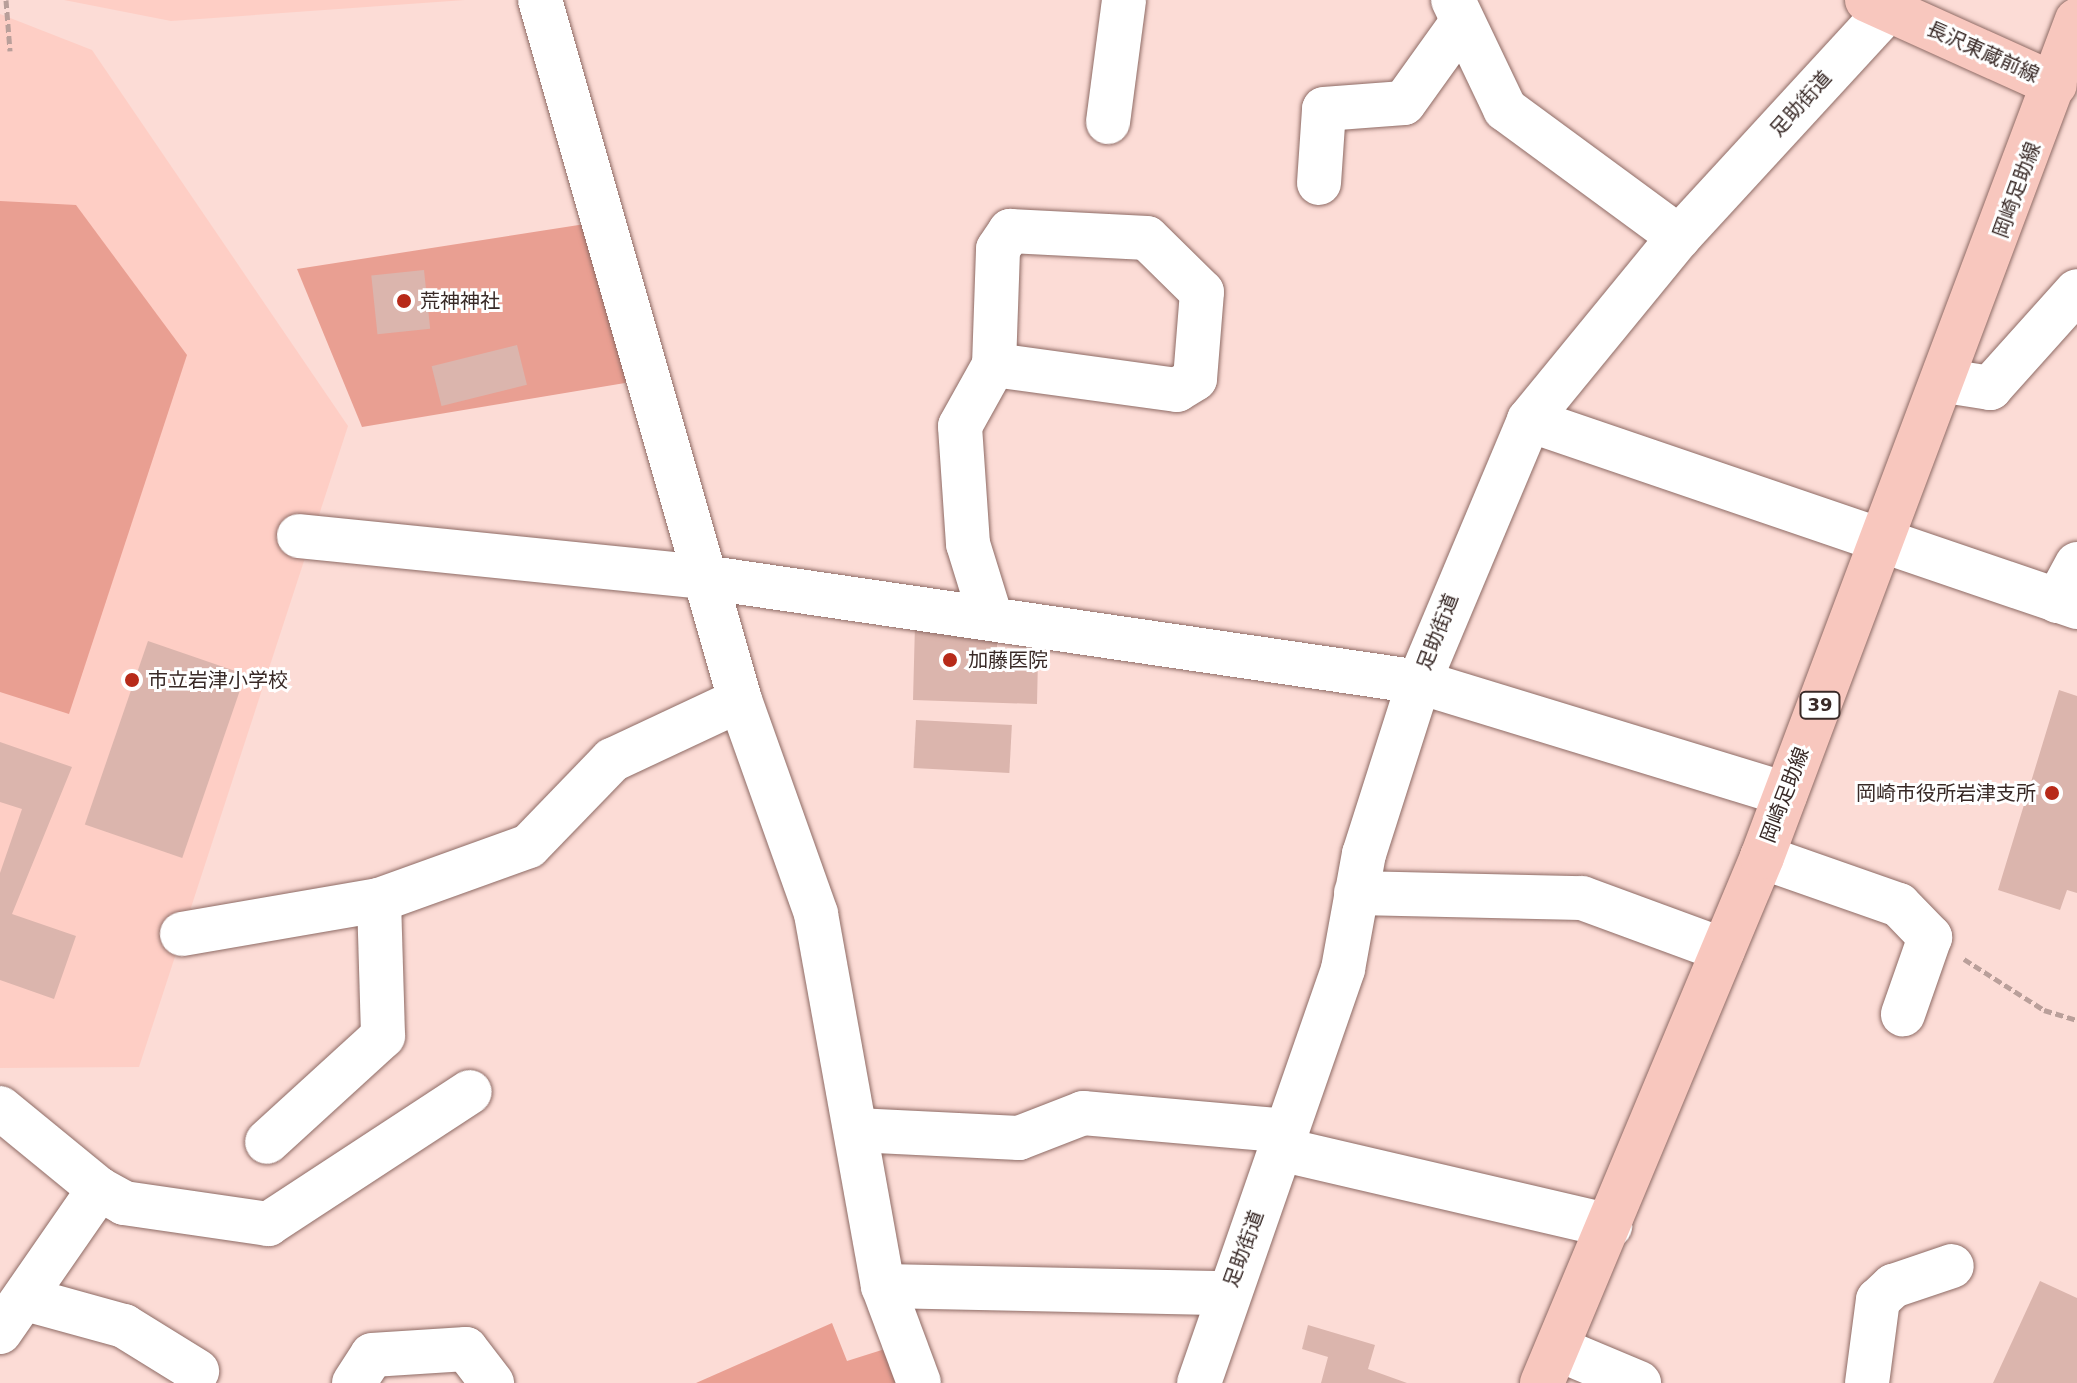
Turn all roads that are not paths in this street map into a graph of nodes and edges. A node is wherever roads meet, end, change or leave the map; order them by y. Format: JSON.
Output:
{"nodes":[{"id":1,"x":540,"y":0,"type":"edge"},
{"id":2,"x":1124,"y":0,"type":"edge"},
{"id":3,"x":1884,"y":3,"type":"edge"},
{"id":4,"x":1458,"y":11,"type":"edge"},
{"id":5,"x":2077,"y":20,"type":"edge"},
{"id":6,"x":2066,"y":94,"type":"edge"},
{"id":7,"x":1108,"y":122,"type":"dead end"},
{"id":8,"x":1319,"y":183,"type":"dead end"},
{"id":9,"x":1679,"y":237,"type":"junction"},
{"id":10,"x":2077,"y":291,"type":"edge"},
{"id":11,"x":994,"y":365,"type":"junction"},
{"id":12,"x":1946,"y":381,"type":"junction"},
{"id":13,"x":1529,"y":420,"type":"junction"},
{"id":14,"x":299,"y":536,"type":"dead end"},
{"id":15,"x":1883,"y":542,"type":"junction"},
{"id":16,"x":710,"y":578,"type":"junction"},
{"id":17,"x":2070,"y":591,"type":"edge"},
{"id":18,"x":990,"y":615,"type":"junction"},
{"id":19,"x":1419,"y":682,"type":"junction"},
{"id":20,"x":740,"y":700,"type":"junction"},
{"id":21,"x":1785,"y":794,"type":"junction"},
{"id":22,"x":1762,"y":857,"type":"junction"},
{"id":23,"x":1356,"y":893,"type":"junction"},
{"id":24,"x":379,"y":900,"type":"junction"},
{"id":25,"x":182,"y":934,"type":"dead end"},
{"id":26,"x":1723,"y":950,"type":"junction"},
{"id":27,"x":1903,"y":1014,"type":"dead end"},
{"id":28,"x":470,"y":1092,"type":"dead end"},
{"id":29,"x":0,"y":1108,"type":"edge"},
{"id":30,"x":856,"y":1130,"type":"junction"},
{"id":31,"x":1284,"y":1140,"type":"junction"},
{"id":32,"x":267,"y":1142,"type":"dead end"},
{"id":33,"x":99,"y":1189,"type":"junction"},
{"id":34,"x":1610,"y":1226,"type":"junction"},
{"id":35,"x":1952,"y":1266,"type":"dead end"},
{"id":36,"x":883,"y":1286,"type":"junction"},
{"id":37,"x":1228,"y":1293,"type":"junction"},
{"id":38,"x":13,"y":1316,"type":"edge"},
{"id":39,"x":1550,"y":1366,"type":"edge"},
{"id":40,"x":197,"y":1371,"type":"dead end"},
{"id":41,"x":354,"y":1383,"type":"edge"},
{"id":42,"x":492,"y":1383,"type":"edge"},
{"id":43,"x":919,"y":1383,"type":"edge"},
{"id":44,"x":1199,"y":1383,"type":"edge"},
{"id":45,"x":1639,"y":1383,"type":"edge"},
{"id":46,"x":1867,"y":1383,"type":"edge"}],
"edges":[{"from":1,"to":16,"type":"street"},
{"from":2,"to":7,"type":"street"},
{"from":3,"to":6,"type":"main road","name":"長沢東蔵前線"},
{"from":3,"to":9,"type":"street","name":"足助街道"},
{"from":4,"to":8,"type":"street"},
{"from":4,"to":9,"type":"street"},
{"from":5,"to":6,"type":"main road","name":"岡崎足助線","number":"39"},
{"from":6,"to":12,"type":"main road","name":"岡崎足助線","number":"39"},
{"from":9,"to":13,"type":"street","name":"足助街道"},
{"from":10,"to":12,"type":"street"},
{"from":11,"to":11,"type":"street"},
{"from":11,"to":18,"type":"street"},
{"from":12,"to":15,"type":"main road","name":"岡崎足助線","number":"39"},
{"from":13,"to":15,"type":"street"},
{"from":13,"to":19,"type":"street","name":"足助街道"},
{"from":14,"to":16,"type":"street"},
{"from":15,"to":17,"type":"street"},
{"from":15,"to":21,"type":"main road","name":"岡崎足助線","number":"39"},
{"from":16,"to":18,"type":"street"},
{"from":16,"to":20,"type":"street"},
{"from":18,"to":19,"type":"street"},
{"from":19,"to":21,"type":"street"},
{"from":19,"to":23,"type":"street","name":"足助街道"},
{"from":20,"to":24,"type":"street"},
{"from":20,"to":30,"type":"street"},
{"from":21,"to":22,"type":"main road","name":"岡崎足助線","number":"39"},
{"from":22,"to":26,"type":"main road","name":"岡崎足助線","number":"39"},
{"from":22,"to":27,"type":"street"},
{"from":23,"to":26,"type":"street"},
{"from":23,"to":31,"type":"street","name":"足助街道"},
{"from":24,"to":25,"type":"street"},
{"from":24,"to":32,"type":"street"},
{"from":26,"to":34,"type":"main road","name":"岡崎足助線","number":"39"},
{"from":28,"to":33,"type":"street"},
{"from":29,"to":33,"type":"street"},
{"from":30,"to":31,"type":"street"},
{"from":30,"to":36,"type":"street"},
{"from":31,"to":34,"type":"street"},
{"from":31,"to":37,"type":"street","name":"足助街道"},
{"from":33,"to":38,"type":"street"},
{"from":34,"to":39,"type":"main road","name":"岡崎足助線","number":"39"},
{"from":35,"to":46,"type":"street"},
{"from":36,"to":37,"type":"street"},
{"from":36,"to":43,"type":"street"},
{"from":37,"to":44,"type":"street","name":"足助街道"},
{"from":38,"to":40,"type":"street"},
{"from":39,"to":45,"type":"street"},
{"from":41,"to":42,"type":"street"}]}
